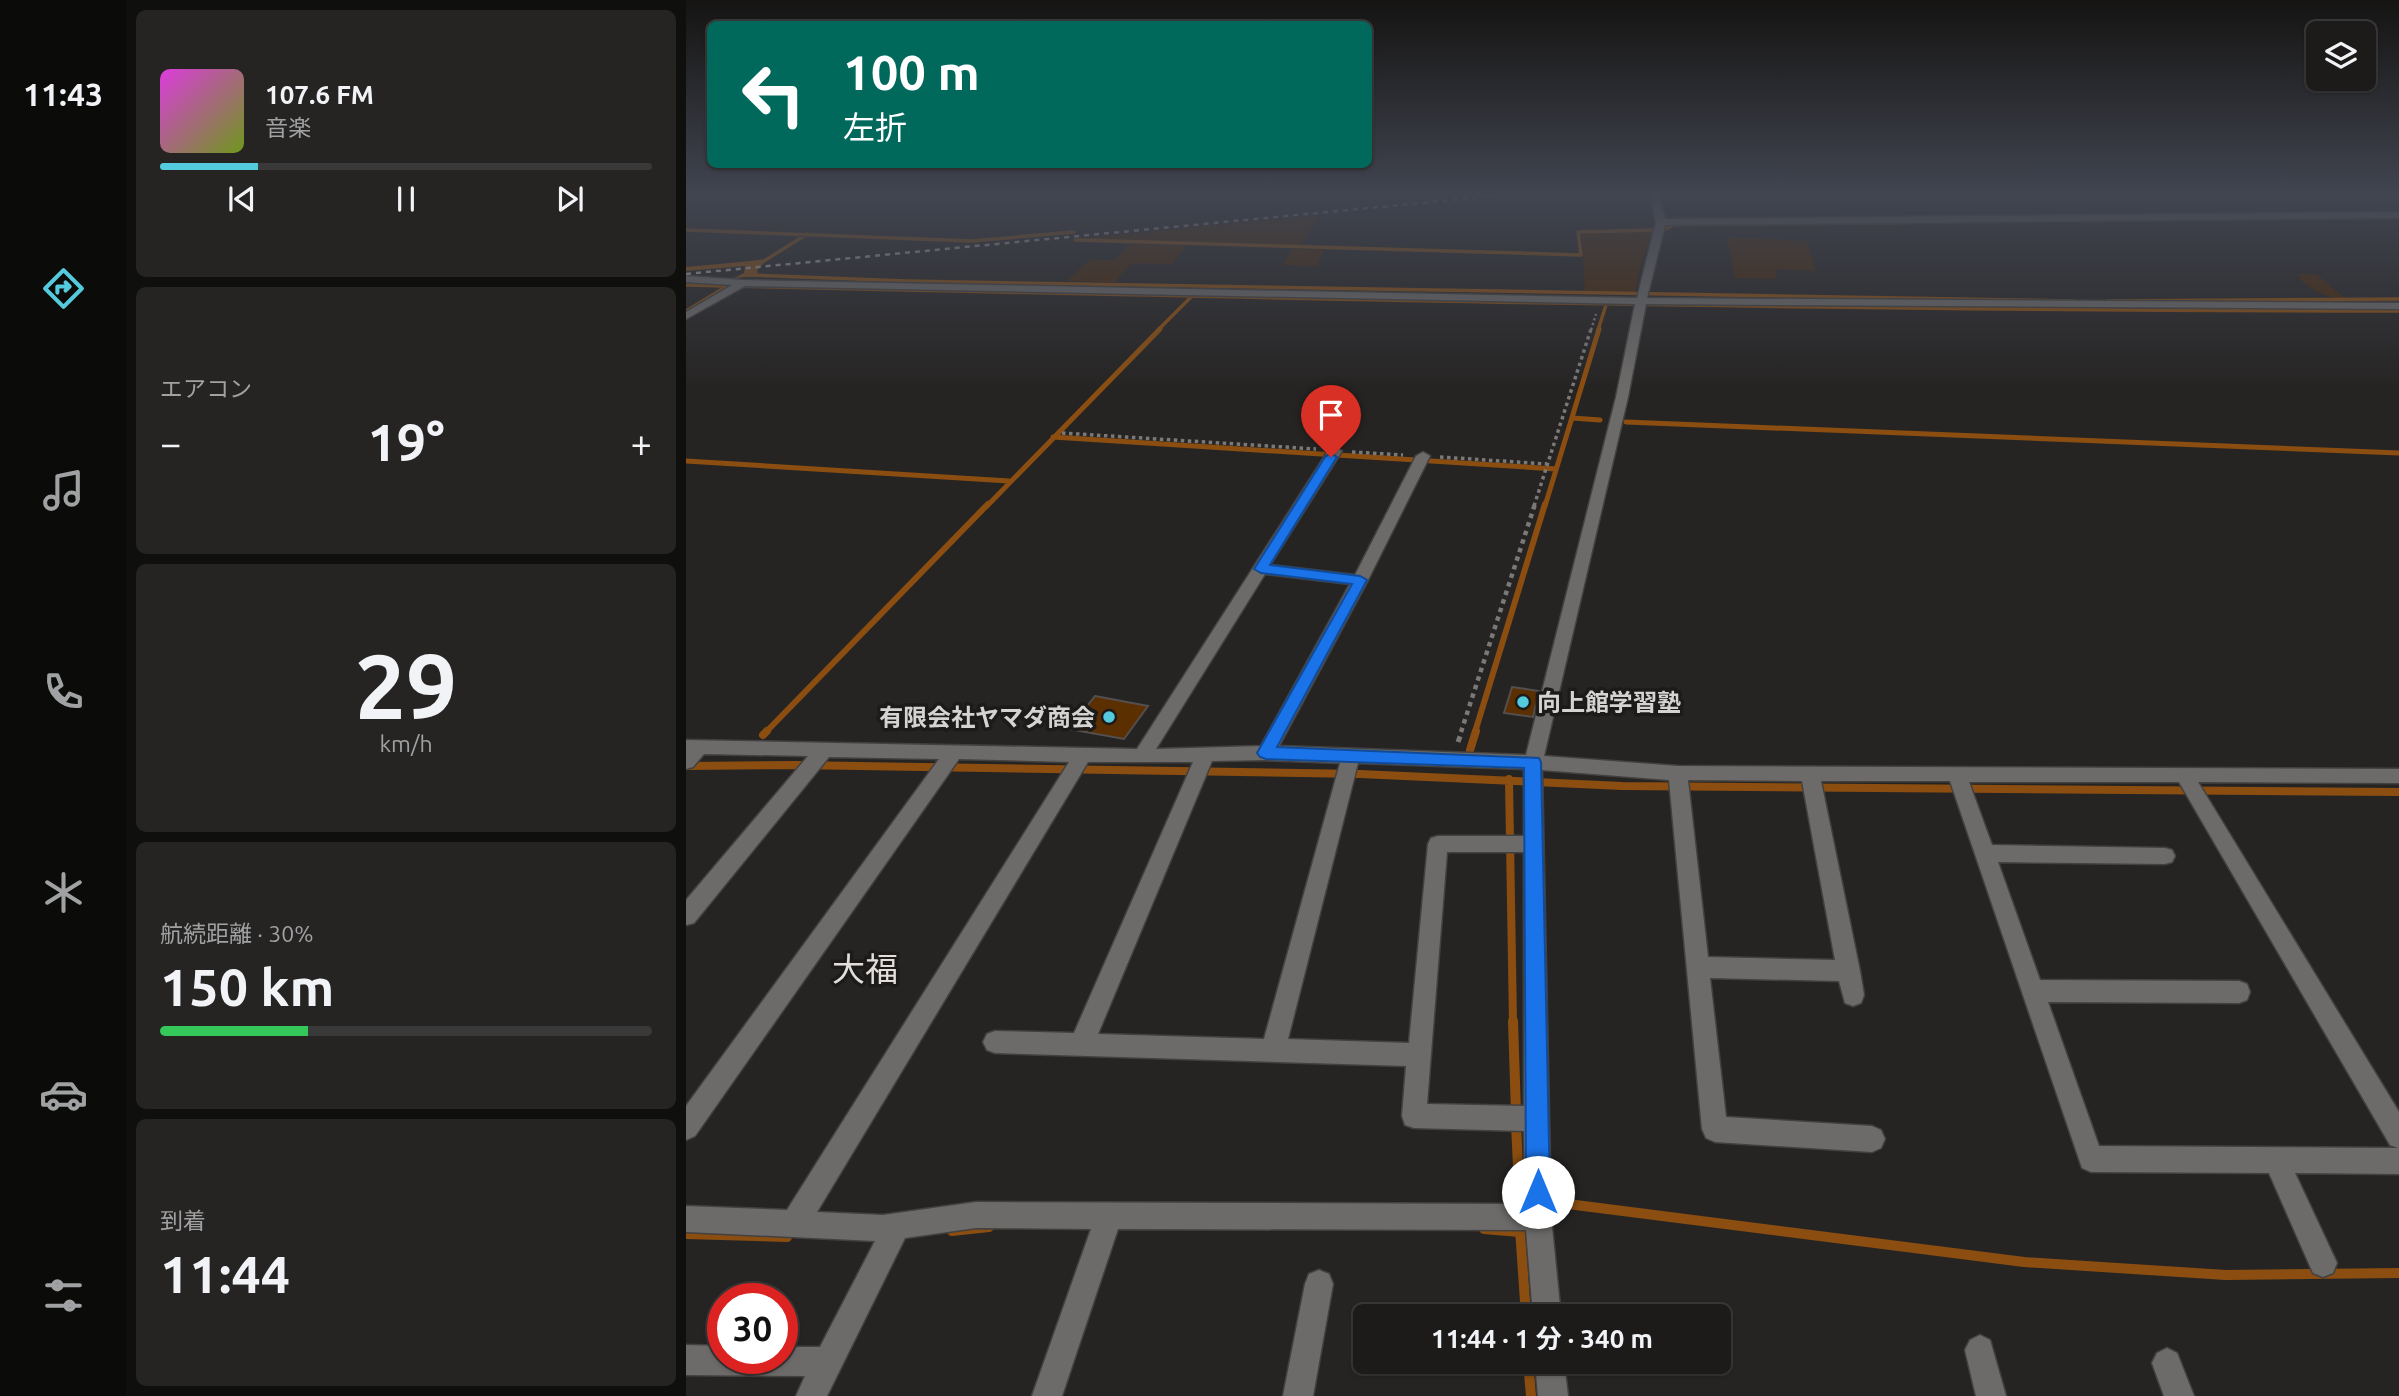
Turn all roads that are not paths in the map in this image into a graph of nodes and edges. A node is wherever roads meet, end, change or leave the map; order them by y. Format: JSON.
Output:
{"nodes":[{"id":1,"x":1652,"y":258,"type":"edge"},
{"id":2,"x":686,"y":279,"type":"edge"},
{"id":3,"x":738,"y":286,"type":"junction"},
{"id":4,"x":1642,"y":301,"type":"junction"},
{"id":5,"x":2399,"y":306,"type":"edge"},
{"id":6,"x":686,"y":316,"type":"edge"},
{"id":7,"x":1333,"y":454,"type":"road end"},
{"id":8,"x":1422,"y":460,"type":"road end"},
{"id":9,"x":1261,"y":569,"type":"junction"},
{"id":10,"x":1360,"y":580,"type":"junction"},
{"id":11,"x":691,"y":753,"type":"edge"},
{"id":12,"x":1266,"y":753,"type":"junction"},
{"id":13,"x":1142,"y":756,"type":"junction"},
{"id":14,"x":816,"y":760,"type":"junction"},
{"id":15,"x":947,"y":763,"type":"junction"},
{"id":16,"x":1077,"y":765,"type":"junction"},
{"id":17,"x":1201,"y":766,"type":"junction"},
{"id":18,"x":1348,"y":768,"type":"junction"},
{"id":19,"x":1532,"y":776,"type":"junction"},
{"id":20,"x":2399,"y":776,"type":"edge"},
{"id":21,"x":1679,"y":782,"type":"junction"},
{"id":22,"x":1812,"y":783,"type":"junction"},
{"id":23,"x":1960,"y":785,"type":"junction"},
{"id":24,"x":2191,"y":786,"type":"junction"},
{"id":25,"x":1528,"y":843,"type":"junction"},
{"id":26,"x":1984,"y":853,"type":"junction"},
{"id":27,"x":2165,"y":856,"type":"dead end"},
{"id":28,"x":686,"y":916,"type":"edge"},
{"id":29,"x":1697,"y":967,"type":"junction"},
{"id":30,"x":1849,"y":971,"type":"junction"},
{"id":31,"x":2032,"y":991,"type":"junction"},
{"id":32,"x":2239,"y":992,"type":"dead end"},
{"id":33,"x":1853,"y":995,"type":"dead end"},
{"id":34,"x":995,"y":1042,"type":"dead end"},
{"id":35,"x":1081,"y":1045,"type":"junction"},
{"id":36,"x":1273,"y":1051,"type":"junction"},
{"id":37,"x":1418,"y":1055,"type":"junction"},
{"id":38,"x":1522,"y":1119,"type":"junction"},
{"id":39,"x":686,"y":1127,"type":"edge"},
{"id":40,"x":2399,"y":1136,"type":"edge"},
{"id":41,"x":1872,"y":1139,"type":"dead end"},
{"id":42,"x":2276,"y":1160,"type":"junction"},
{"id":43,"x":2399,"y":1161,"type":"edge"},
{"id":44,"x":1524,"y":1216,"type":"junction"},
{"id":45,"x":686,"y":1219,"type":"edge"},
{"id":46,"x":794,"y":1224,"type":"junction"},
{"id":47,"x":1106,"y":1226,"type":"junction"},
{"id":48,"x":893,"y":1236,"type":"junction"},
{"id":49,"x":2323,"y":1263,"type":"dead end"},
{"id":50,"x":1320,"y":1284,"type":"dead end"},
{"id":51,"x":1544,"y":1304,"type":"edge"},
{"id":52,"x":1980,"y":1350,"type":"dead end"},
{"id":53,"x":686,"y":1360,"type":"edge"},
{"id":54,"x":829,"y":1362,"type":"junction"},
{"id":55,"x":2168,"y":1363,"type":"dead end"},
{"id":56,"x":1551,"y":1374,"type":"edge"},
{"id":57,"x":811,"y":1396,"type":"edge"},
{"id":58,"x":1047,"y":1396,"type":"edge"},
{"id":59,"x":1298,"y":1396,"type":"edge"},
{"id":60,"x":1553,"y":1396,"type":"edge"},
{"id":61,"x":1991,"y":1396,"type":"edge"},
{"id":62,"x":2179,"y":1396,"type":"edge"}],
"edges":[{"from":1,"to":4,"type":"street"},
{"from":2,"to":3,"type":"street"},
{"from":3,"to":4,"type":"street"},
{"from":3,"to":6,"type":"street"},
{"from":4,"to":5,"type":"street"},
{"from":4,"to":19,"type":"street"},
{"from":7,"to":9,"type":"street"},
{"from":8,"to":10,"type":"street"},
{"from":9,"to":10,"type":"street"},
{"from":9,"to":13,"type":"street"},
{"from":10,"to":12,"type":"street"},
{"from":11,"to":14,"type":"street"},
{"from":12,"to":17,"type":"street"},
{"from":12,"to":18,"type":"street"},
{"from":13,"to":16,"type":"street"},
{"from":13,"to":17,"type":"street"},
{"from":14,"to":15,"type":"street"},
{"from":14,"to":28,"type":"street"},
{"from":15,"to":16,"type":"street"},
{"from":15,"to":39,"type":"street"},
{"from":16,"to":46,"type":"street"},
{"from":17,"to":35,"type":"street"},
{"from":18,"to":19,"type":"street"},
{"from":18,"to":36,"type":"street"},
{"from":19,"to":21,"type":"street"},
{"from":19,"to":25,"type":"street"},
{"from":20,"to":24,"type":"street"},
{"from":21,"to":22,"type":"street"},
{"from":21,"to":29,"type":"street"},
{"from":22,"to":23,"type":"street"},
{"from":22,"to":30,"type":"street"},
{"from":23,"to":24,"type":"street"},
{"from":23,"to":26,"type":"street"},
{"from":24,"to":40,"type":"street"},
{"from":25,"to":37,"type":"street"},
{"from":25,"to":38,"type":"street"},
{"from":26,"to":27,"type":"street"},
{"from":26,"to":31,"type":"street"},
{"from":29,"to":30,"type":"street"},
{"from":29,"to":41,"type":"street"},
{"from":30,"to":33,"type":"street"},
{"from":31,"to":32,"type":"street"},
{"from":31,"to":42,"type":"street"},
{"from":34,"to":35,"type":"street"},
{"from":35,"to":36,"type":"street"},
{"from":36,"to":37,"type":"street"},
{"from":37,"to":38,"type":"street"},
{"from":38,"to":44,"type":"street"},
{"from":42,"to":43,"type":"street"},
{"from":42,"to":49,"type":"street"},
{"from":44,"to":47,"type":"street"},
{"from":44,"to":51,"type":"street"},
{"from":45,"to":46,"type":"street"},
{"from":46,"to":48,"type":"street"},
{"from":47,"to":48,"type":"street"},
{"from":47,"to":58,"type":"street"},
{"from":48,"to":54,"type":"street"},
{"from":50,"to":59,"type":"street"},
{"from":52,"to":61,"type":"street"},
{"from":53,"to":54,"type":"street"},
{"from":54,"to":57,"type":"street"},
{"from":55,"to":62,"type":"street"},
{"from":56,"to":60,"type":"street"}]}
